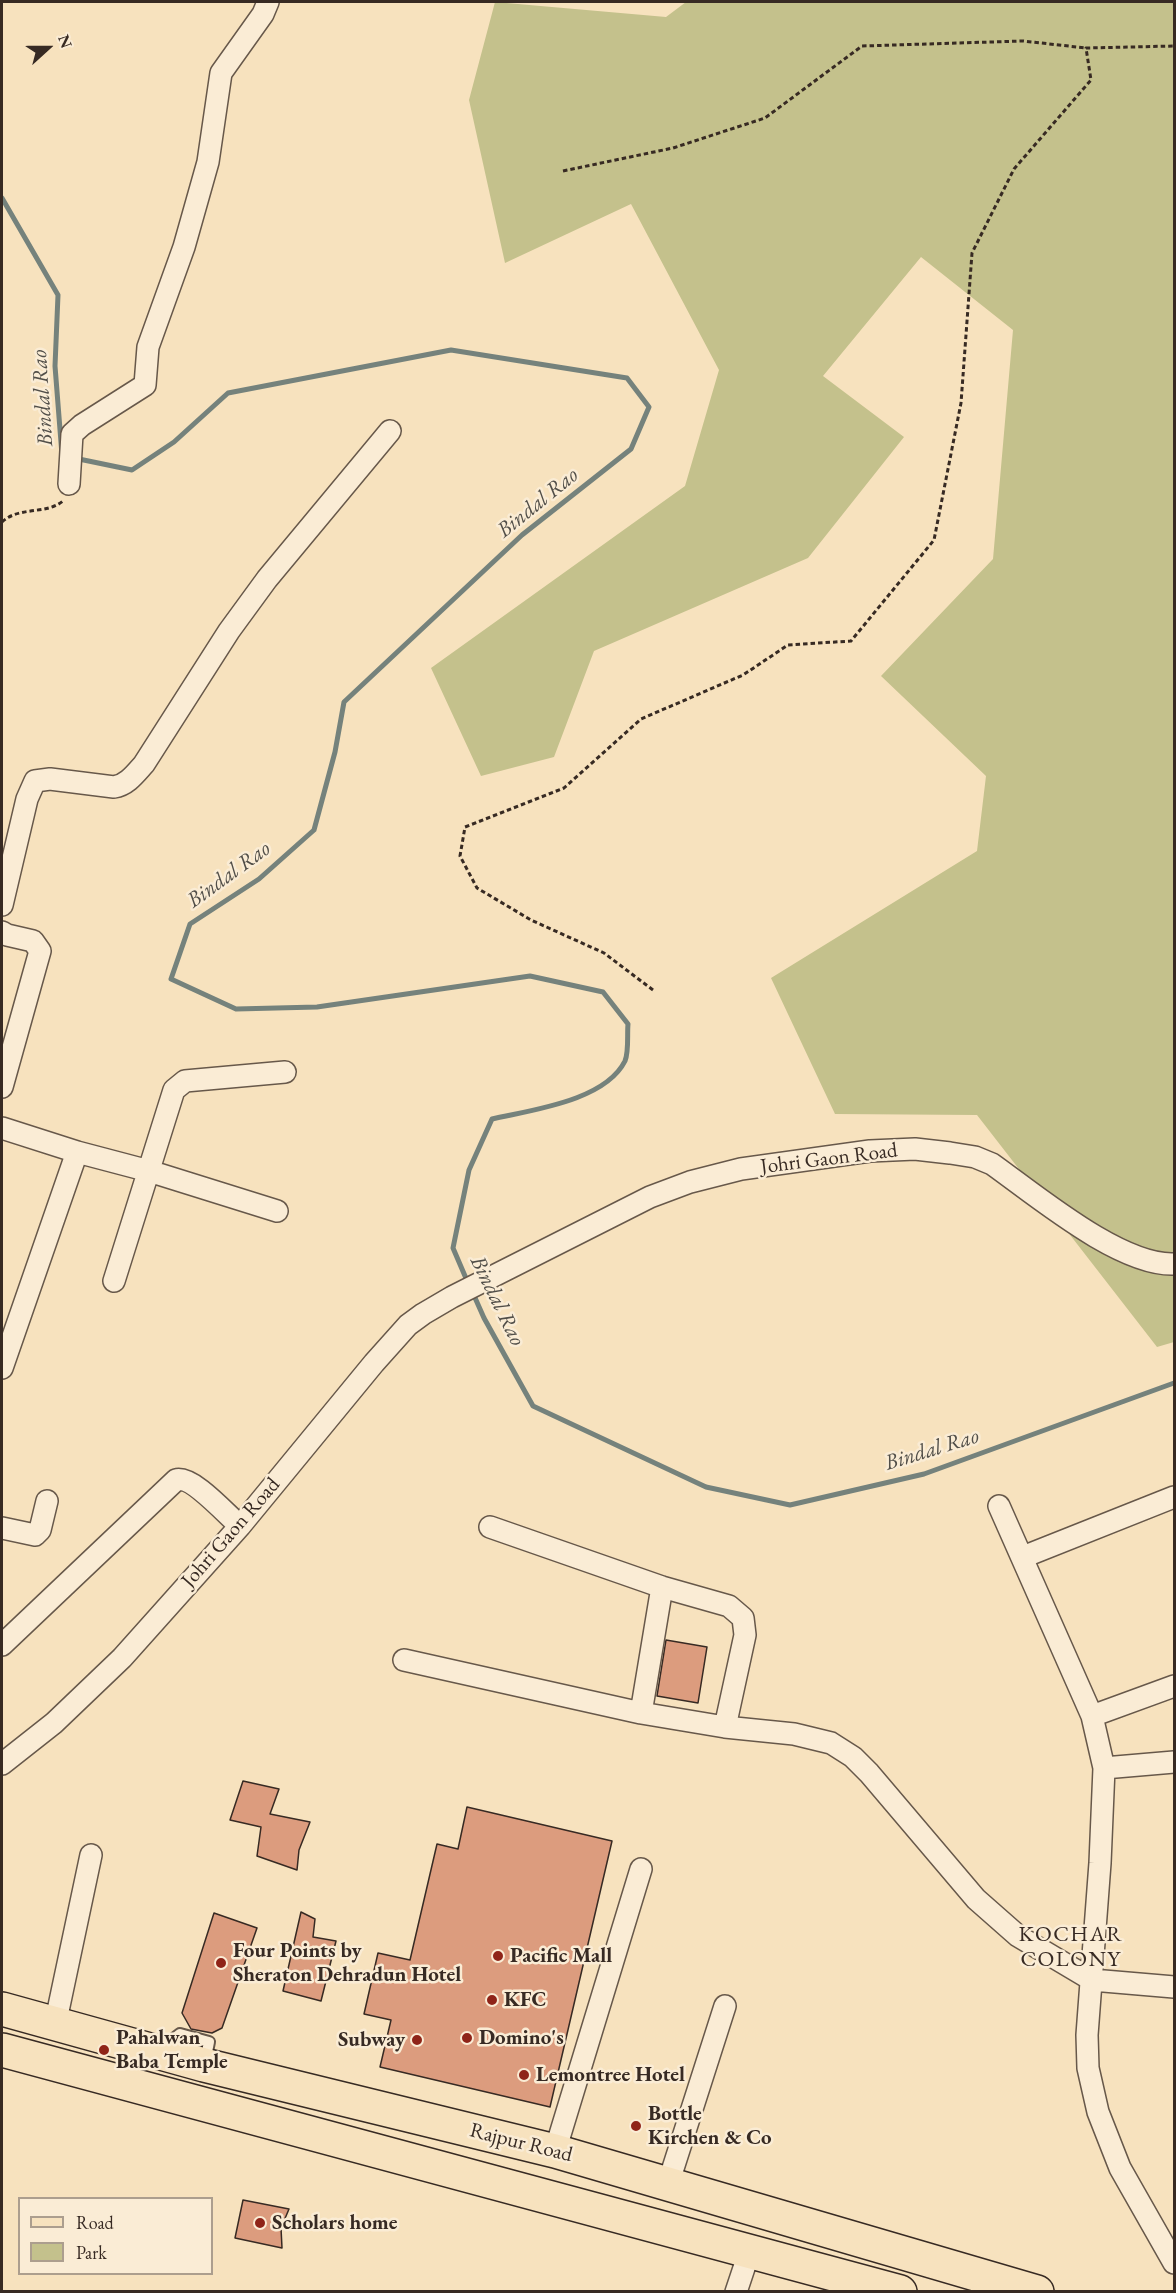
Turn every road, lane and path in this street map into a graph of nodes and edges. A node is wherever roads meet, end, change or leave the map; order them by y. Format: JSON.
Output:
{"nodes":[{"id":1,"x":268,"y":2,"type":"edge"},
{"id":2,"x":1174,"y":46,"type":"edge"},
{"id":3,"x":1086,"y":48,"type":"junction"},
{"id":4,"x":563,"y":171,"type":"dead end"},
{"id":5,"x":390,"y":431,"type":"dead end"},
{"id":6,"x":69,"y":484,"type":"joint"},
{"id":7,"x":2,"y":522,"type":"edge"},
{"id":8,"x":2,"y":905,"type":"edge"},
{"id":9,"x":2,"y":932,"type":"edge"},
{"id":10,"x":653,"y":990,"type":"dead end"},
{"id":11,"x":285,"y":1072,"type":"dead end"},
{"id":12,"x":2,"y":1087,"type":"edge"},
{"id":13,"x":2,"y":1128,"type":"edge"},
{"id":14,"x":77,"y":1152,"type":"junction"},
{"id":15,"x":149,"y":1171,"type":"junction"},
{"id":16,"x":277,"y":1211,"type":"dead end"},
{"id":17,"x":1174,"y":1264,"type":"edge"},
{"id":18,"x":114,"y":1281,"type":"dead end"},
{"id":19,"x":2,"y":1368,"type":"edge"},
{"id":20,"x":1174,"y":1497,"type":"edge"},
{"id":21,"x":47,"y":1501,"type":"dead end"},
{"id":22,"x":999,"y":1506,"type":"dead end"},
{"id":23,"x":240,"y":1526,"type":"junction"},
{"id":24,"x":490,"y":1527,"type":"dead end"},
{"id":25,"x":2,"y":1528,"type":"edge"},
{"id":26,"x":1023,"y":1557,"type":"junction"},
{"id":27,"x":662,"y":1587,"type":"junction"},
{"id":28,"x":2,"y":1645,"type":"edge"},
{"id":29,"x":404,"y":1660,"type":"dead end"},
{"id":30,"x":1174,"y":1686,"type":"edge"},
{"id":31,"x":641,"y":1713,"type":"junction"},
{"id":32,"x":1092,"y":1716,"type":"junction"},
{"id":33,"x":725,"y":1727,"type":"junction"},
{"id":34,"x":1174,"y":1762,"type":"edge"},
{"id":35,"x":2,"y":1764,"type":"edge"},
{"id":36,"x":1104,"y":1768,"type":"junction"},
{"id":37,"x":91,"y":1855,"type":"dead end"},
{"id":38,"x":641,"y":1869,"type":"dead end"},
{"id":39,"x":1092,"y":1980,"type":"junction"},
{"id":40,"x":1174,"y":1987,"type":"edge"},
{"id":41,"x":726,"y":2006,"type":"dead end"},
{"id":42,"x":2,"y":2009,"type":"edge"},
{"id":43,"x":55,"y":2025,"type":"junction"},
{"id":44,"x":2,"y":2050,"type":"edge"},
{"id":45,"x":555,"y":2151,"type":"junction"},
{"id":46,"x":668,"y":2184,"type":"junction"},
{"id":47,"x":750,"y":2250,"type":"junction"},
{"id":48,"x":1174,"y":2262,"type":"edge"},
{"id":49,"x":736,"y":2292,"type":"edge"},
{"id":50,"x":900,"y":2292,"type":"edge"},
{"id":51,"x":1037,"y":2292,"type":"edge"}],
"edges":[{"from":1,"to":6,"type":"street"},
{"from":2,"to":3,"type":"path"},
{"from":3,"to":4,"type":"path"},
{"from":3,"to":10,"type":"path"},
{"from":5,"to":8,"type":"street"},
{"from":6,"to":7,"type":"path"},
{"from":9,"to":12,"type":"street"},
{"from":11,"to":15,"type":"street"},
{"from":13,"to":14,"type":"street"},
{"from":14,"to":15,"type":"street"},
{"from":14,"to":19,"type":"street"},
{"from":15,"to":16,"type":"street"},
{"from":15,"to":18,"type":"street"},
{"from":17,"to":23,"type":"street","name":"Johri Gaon Road"},
{"from":20,"to":26,"type":"street"},
{"from":21,"to":25,"type":"street"},
{"from":22,"to":26,"type":"street"},
{"from":23,"to":28,"type":"street"},
{"from":23,"to":35,"type":"street","name":"Johri Gaon Road"},
{"from":24,"to":27,"type":"street"},
{"from":26,"to":32,"type":"street"},
{"from":27,"to":31,"type":"street"},
{"from":27,"to":33,"type":"street"},
{"from":29,"to":31,"type":"street"},
{"from":30,"to":32,"type":"street"},
{"from":31,"to":33,"type":"street"},
{"from":32,"to":36,"type":"street"},
{"from":33,"to":39,"type":"street"},
{"from":34,"to":36,"type":"street"},
{"from":36,"to":39,"type":"street"},
{"from":37,"to":43,"type":"street"},
{"from":38,"to":45,"type":"street"},
{"from":39,"to":40,"type":"street"},
{"from":39,"to":48,"type":"street"},
{"from":41,"to":46,"type":"street"},
{"from":42,"to":43,"type":"main road","name":"Rajpur Road"},
{"from":43,"to":45,"type":"main road","name":"Rajpur Road"},
{"from":44,"to":47,"type":"main road","name":"Rajpur Road"},
{"from":45,"to":46,"type":"main road","name":"Rajpur Road"},
{"from":46,"to":51,"type":"main road","name":"Rajpur Road"},
{"from":47,"to":49,"type":"street"},
{"from":47,"to":50,"type":"main road","name":"Rajpur Road"}]}
